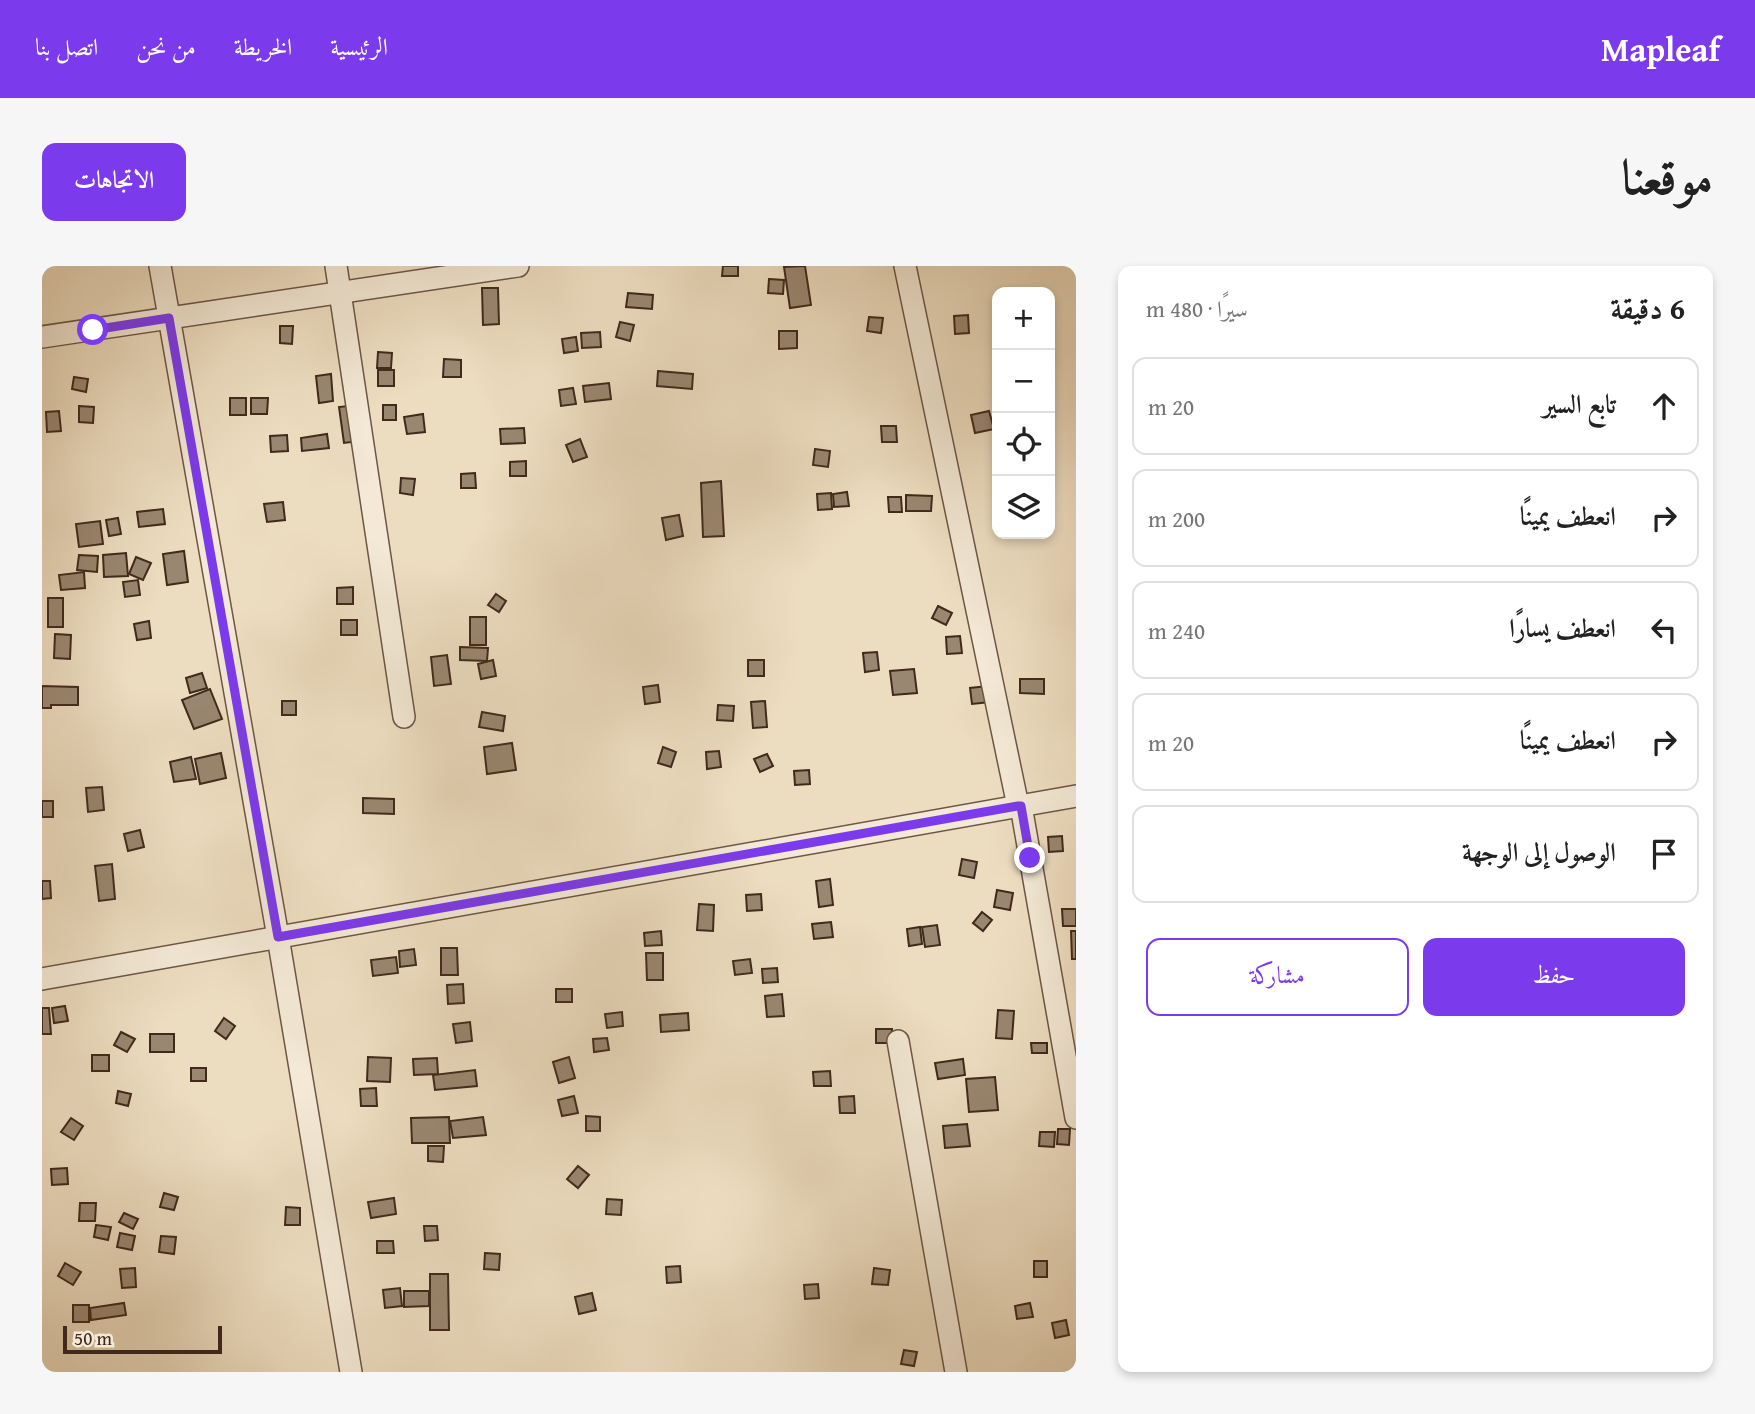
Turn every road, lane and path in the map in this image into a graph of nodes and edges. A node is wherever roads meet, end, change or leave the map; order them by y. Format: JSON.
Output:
{"nodes":[{"id":1,"x":160,"y":266,"type":"edge"},
{"id":2,"x":336,"y":266,"type":"edge"},
{"id":3,"x":519,"y":266,"type":"edge"},
{"id":4,"x":905,"y":266,"type":"edge"},
{"id":5,"x":340,"y":293,"type":"junction"},
{"id":6,"x":169,"y":318,"type":"junction"},
{"id":7,"x":42,"y":337,"type":"edge"},
{"id":8,"x":404,"y":717,"type":"dead end"},
{"id":9,"x":1076,"y":796,"type":"edge"},
{"id":10,"x":1019,"y":806,"type":"junction"},
{"id":11,"x":278,"y":937,"type":"junction"},
{"id":12,"x":42,"y":979,"type":"edge"},
{"id":13,"x":898,"y":1041,"type":"dead end"},
{"id":14,"x":1076,"y":1118,"type":"edge"},
{"id":15,"x":347,"y":1367,"type":"edge"},
{"id":16,"x":956,"y":1372,"type":"edge"}],
"edges":[{"from":1,"to":6,"type":"street"},
{"from":2,"to":5,"type":"street"},
{"from":3,"to":5,"type":"street"},
{"from":4,"to":10,"type":"street"},
{"from":5,"to":6,"type":"street"},
{"from":5,"to":8,"type":"street"},
{"from":6,"to":7,"type":"street"},
{"from":6,"to":11,"type":"street"},
{"from":9,"to":10,"type":"street"},
{"from":10,"to":11,"type":"street"},
{"from":10,"to":14,"type":"street"},
{"from":11,"to":12,"type":"street"},
{"from":11,"to":15,"type":"street"},
{"from":13,"to":16,"type":"street"}]}
